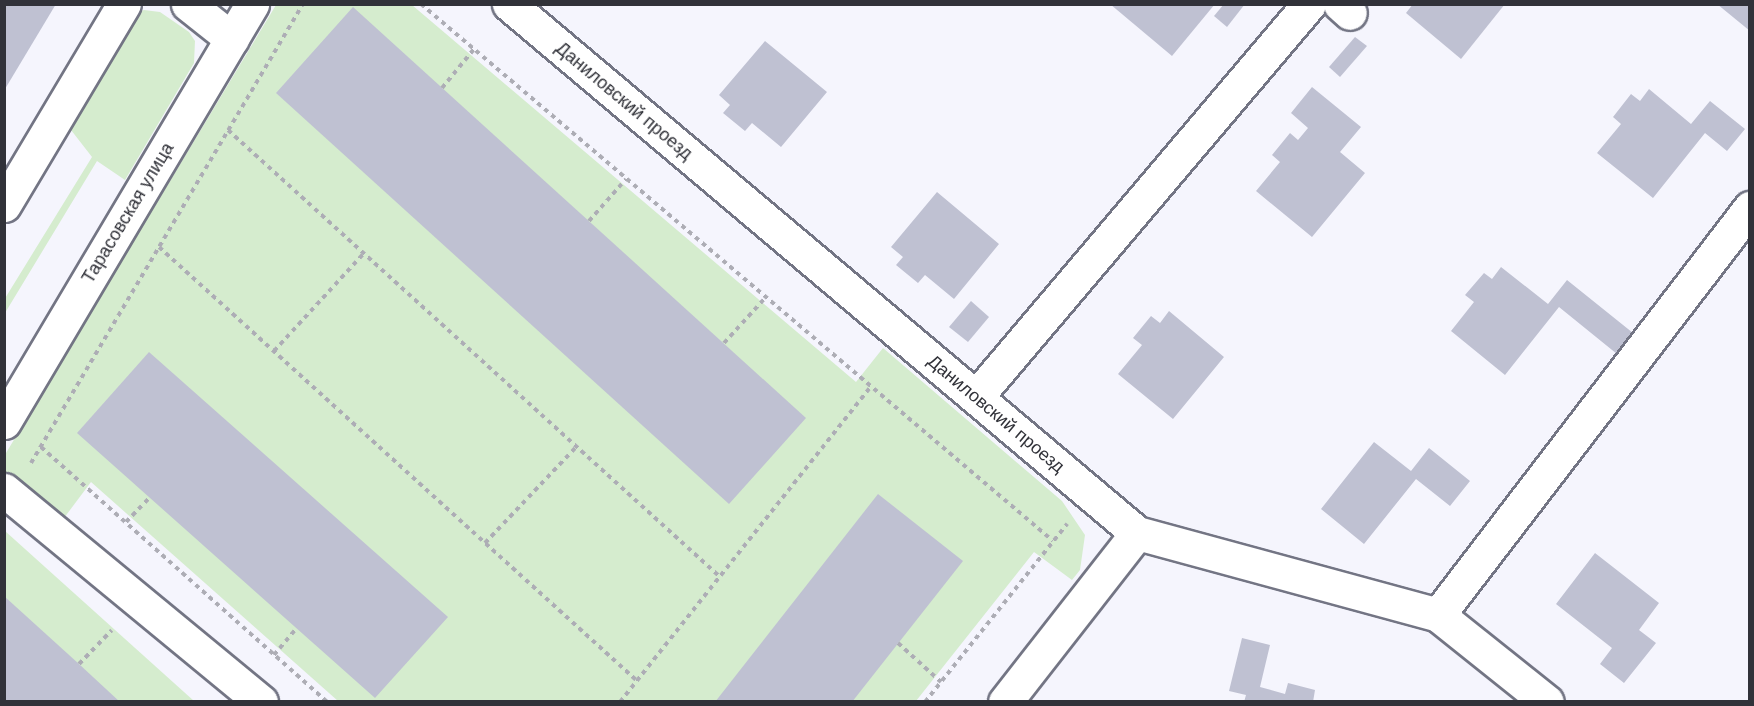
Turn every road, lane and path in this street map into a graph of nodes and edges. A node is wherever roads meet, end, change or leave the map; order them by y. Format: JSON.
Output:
{"nodes":[{"id":1,"x":124,"y":4,"type":"edge"},
{"id":2,"x":188,"y":4,"type":"edge"},
{"id":3,"x":252,"y":4,"type":"edge"},
{"id":4,"x":303,"y":4,"type":"edge"},
{"id":5,"x":421,"y":4,"type":"edge"},
{"id":6,"x":509,"y":4,"type":"edge"},
{"id":7,"x":1310,"y":4,"type":"edge"},
{"id":8,"x":232,"y":39,"type":"junction"},
{"id":9,"x":474,"y":50,"type":"junction"},
{"id":10,"x":442,"y":88,"type":"dead end"},
{"id":11,"x":228,"y":130,"type":"junction"},
{"id":12,"x":627,"y":179,"type":"junction"},
{"id":13,"x":4,"y":205,"type":"edge"},
{"id":14,"x":1749,"y":208,"type":"edge"},
{"id":15,"x":590,"y":221,"type":"dead end"},
{"id":16,"x":159,"y":247,"type":"junction"},
{"id":17,"x":364,"y":254,"type":"junction"},
{"id":18,"x":766,"y":297,"type":"junction"},
{"id":19,"x":724,"y":343,"type":"dead end"},
{"id":20,"x":274,"y":351,"type":"junction"},
{"id":21,"x":871,"y":387,"type":"junction"},
{"id":22,"x":976,"y":397,"type":"junction"},
{"id":23,"x":4,"y":422,"type":"edge"},
{"id":24,"x":577,"y":446,"type":"junction"},
{"id":25,"x":41,"y":447,"type":"junction"},
{"id":26,"x":29,"y":467,"type":"dead end"},
{"id":27,"x":4,"y":490,"type":"edge"},
{"id":28,"x":1090,"y":494,"type":"junction"},
{"id":29,"x":150,"y":497,"type":"dead end"},
{"id":30,"x":126,"y":522,"type":"junction"},
{"id":31,"x":1137,"y":533,"type":"junction"},
{"id":32,"x":1053,"y":541,"type":"junction"},
{"id":33,"x":485,"y":543,"type":"junction"},
{"id":34,"x":719,"y":576,"type":"junction"},
{"id":35,"x":1438,"y":615,"type":"junction"},
{"id":36,"x":119,"y":622,"type":"dead end"},
{"id":37,"x":297,"y":628,"type":"dead end"},
{"id":38,"x":898,"y":644,"type":"dead end"},
{"id":39,"x":274,"y":655,"type":"junction"},
{"id":40,"x":79,"y":664,"type":"dead end"},
{"id":41,"x":636,"y":680,"type":"junction"},
{"id":42,"x":941,"y":682,"type":"junction"},
{"id":43,"x":261,"y":702,"type":"edge"},
{"id":44,"x":327,"y":702,"type":"edge"},
{"id":45,"x":620,"y":702,"type":"edge"},
{"id":46,"x":925,"y":702,"type":"edge"},
{"id":47,"x":1005,"y":702,"type":"edge"},
{"id":48,"x":1547,"y":702,"type":"edge"}],
"edges":[{"from":1,"to":13,"type":"street"},
{"from":2,"to":8,"type":"street"},
{"from":3,"to":8,"type":"street","name":"Тарасовская улица"},
{"from":4,"to":11,"type":"path"},
{"from":5,"to":9,"type":"path"},
{"from":6,"to":22,"type":"street","name":"Даниловский проезд"},
{"from":7,"to":22,"type":"street"},
{"from":8,"to":23,"type":"street","name":"Тарасовская улица"},
{"from":9,"to":10,"type":"path"},
{"from":9,"to":12,"type":"path"},
{"from":11,"to":16,"type":"path"},
{"from":11,"to":17,"type":"path"},
{"from":12,"to":15,"type":"path"},
{"from":12,"to":18,"type":"path"},
{"from":14,"to":35,"type":"street"},
{"from":16,"to":20,"type":"path"},
{"from":16,"to":25,"type":"path"},
{"from":17,"to":20,"type":"path"},
{"from":17,"to":24,"type":"path"},
{"from":18,"to":19,"type":"path"},
{"from":18,"to":21,"type":"path"},
{"from":20,"to":33,"type":"path"},
{"from":21,"to":32,"type":"path"},
{"from":21,"to":34,"type":"path"},
{"from":22,"to":28,"type":"street","name":"Даниловский проезд"},
{"from":24,"to":33,"type":"path"},
{"from":24,"to":34,"type":"path"},
{"from":25,"to":26,"type":"path"},
{"from":25,"to":30,"type":"path"},
{"from":27,"to":43,"type":"street"},
{"from":28,"to":31,"type":"street","name":"Даниловский проезд"},
{"from":28,"to":32,"type":"path"},
{"from":29,"to":30,"type":"path"},
{"from":30,"to":39,"type":"path"},
{"from":31,"to":35,"type":"street","name":"Даниловский проезд"},
{"from":31,"to":47,"type":"street"},
{"from":32,"to":42,"type":"path"},
{"from":33,"to":41,"type":"path"},
{"from":34,"to":41,"type":"path"},
{"from":35,"to":48,"type":"street","name":"Даниловский проезд"},
{"from":36,"to":40,"type":"path"},
{"from":37,"to":39,"type":"path"},
{"from":38,"to":42,"type":"path"},
{"from":39,"to":44,"type":"path"},
{"from":41,"to":45,"type":"path"},
{"from":42,"to":46,"type":"path"}]}
